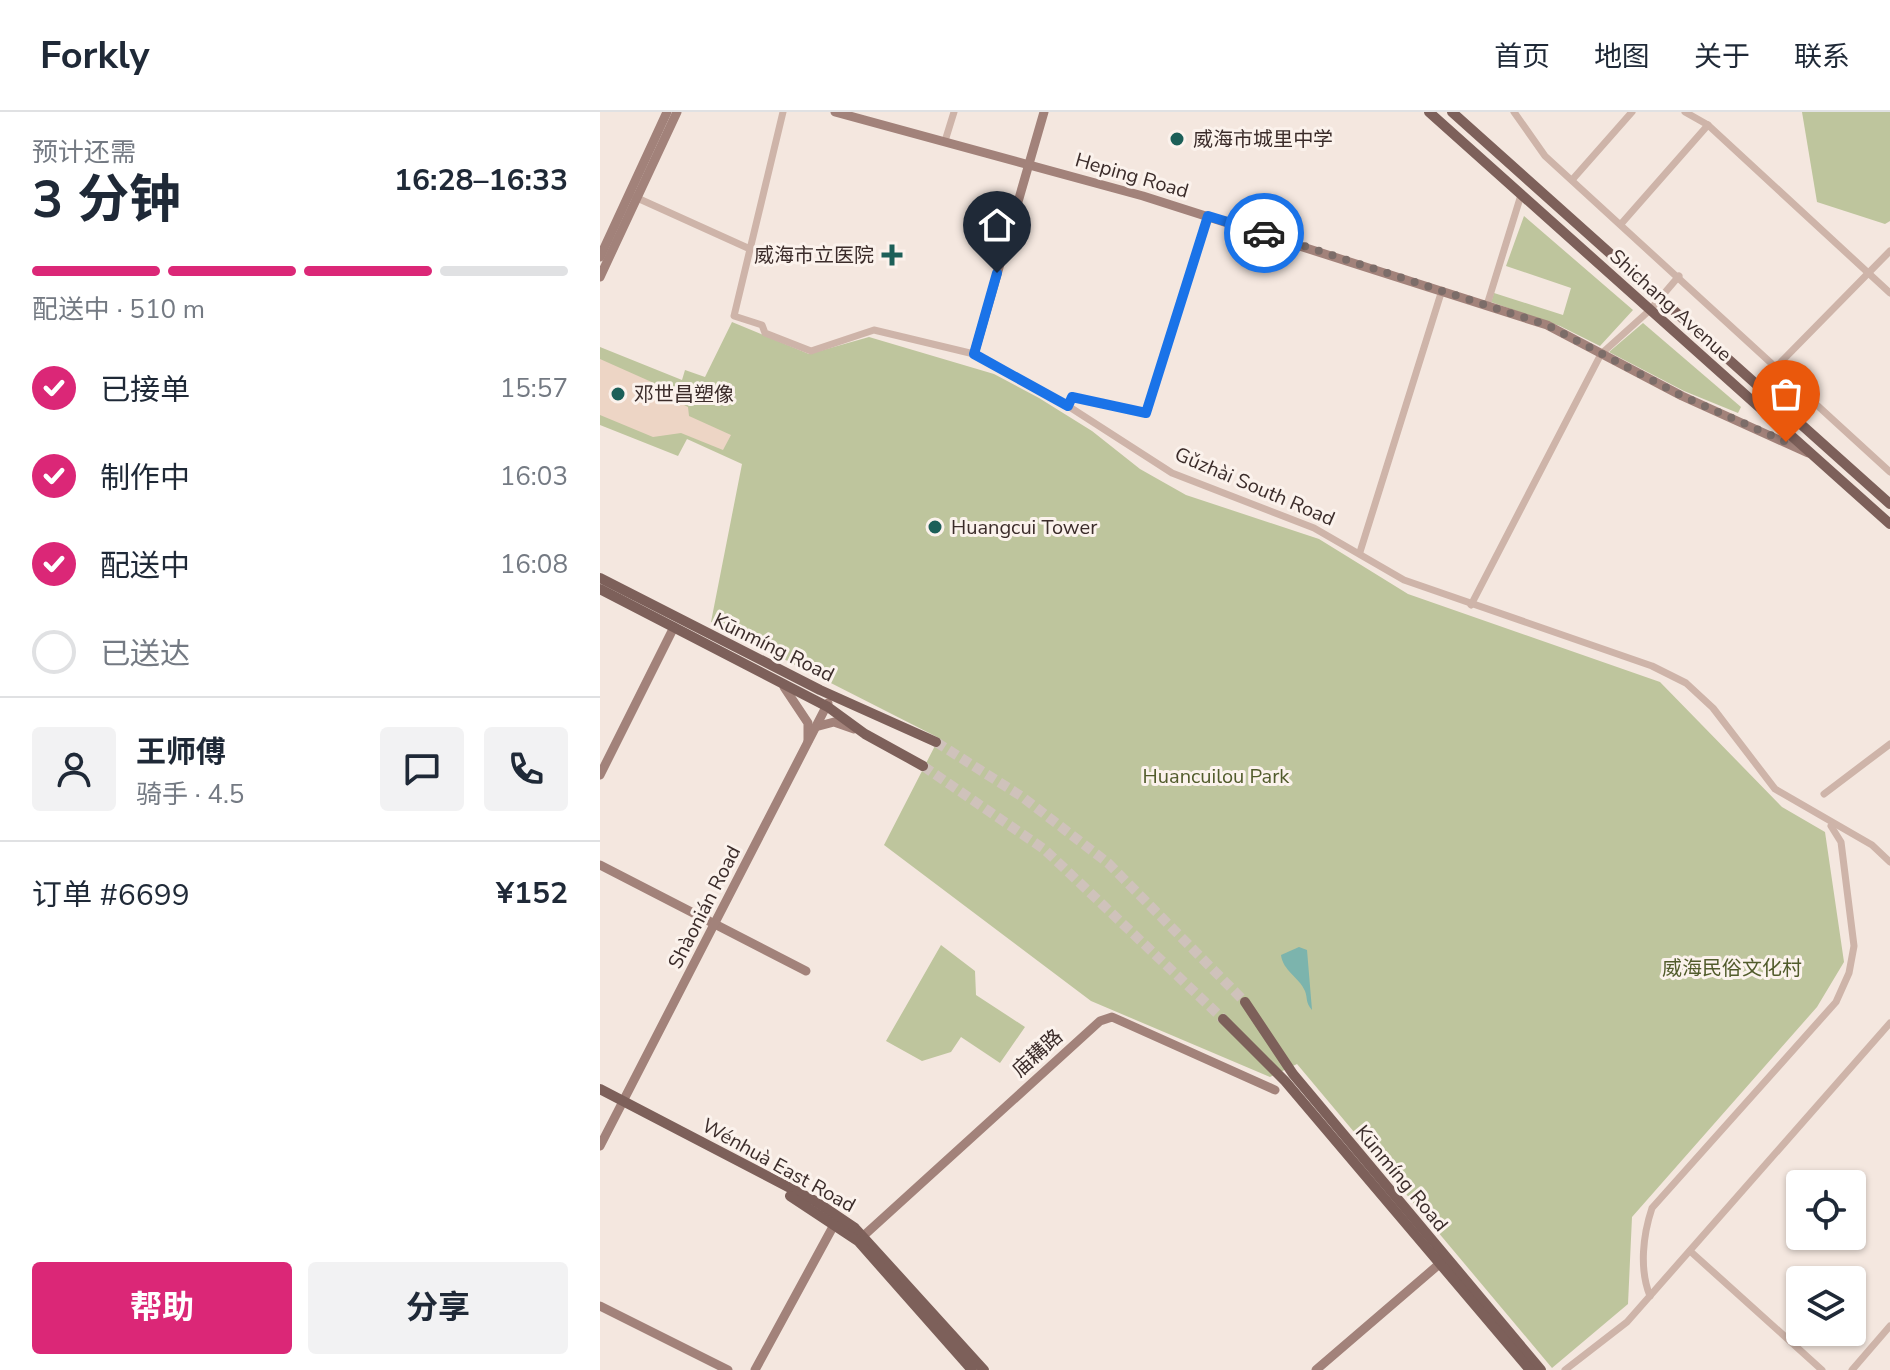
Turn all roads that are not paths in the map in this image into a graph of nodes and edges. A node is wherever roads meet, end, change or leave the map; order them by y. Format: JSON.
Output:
{"nodes":[{"id":1,"x":667,"y":112,"type":"edge"},
{"id":2,"x":677,"y":112,"type":"edge"},
{"id":3,"x":783,"y":112,"type":"edge"},
{"id":4,"x":835,"y":112,"type":"edge"},
{"id":5,"x":954,"y":112,"type":"edge"},
{"id":6,"x":1044,"y":112,"type":"edge"},
{"id":7,"x":1429,"y":112,"type":"edge"},
{"id":8,"x":1452,"y":112,"type":"edge"},
{"id":9,"x":1514,"y":112,"type":"edge"},
{"id":10,"x":1632,"y":112,"type":"edge"},
{"id":11,"x":1685,"y":112,"type":"edge"},
{"id":12,"x":1708,"y":125,"type":"junction"},
{"id":13,"x":945,"y":141,"type":"junction"},
{"id":14,"x":1028,"y":164,"type":"junction"},
{"id":15,"x":1572,"y":180,"type":"junction"},
{"id":16,"x":1521,"y":195,"type":"junction"},
{"id":17,"x":633,"y":196,"type":"junction"},
{"id":18,"x":1208,"y":216,"type":"junction"},
{"id":19,"x":1621,"y":224,"type":"junction"},
{"id":20,"x":750,"y":249,"type":"junction"},
{"id":21,"x":1890,"y":251,"type":"edge"},
{"id":22,"x":600,"y":257,"type":"edge"},
{"id":23,"x":1870,"y":274,"type":"junction"},
{"id":24,"x":1679,"y":276,"type":"junction"},
{"id":25,"x":600,"y":277,"type":"edge"},
{"id":26,"x":1442,"y":290,"type":"junction"},
{"id":27,"x":1890,"y":293,"type":"edge"},
{"id":28,"x":1660,"y":299,"type":"junction"},
{"id":29,"x":1487,"y":305,"type":"junction"},
{"id":30,"x":1650,"y":310,"type":"junction"},
{"id":31,"x":974,"y":354,"type":"junction"},
{"id":32,"x":1601,"y":354,"type":"junction"},
{"id":33,"x":1776,"y":367,"type":"junction"},
{"id":34,"x":1068,"y":406,"type":"junction"},
{"id":35,"x":1822,"y":443,"type":"junction"},
{"id":36,"x":1811,"y":454,"type":"junction"},
{"id":37,"x":1890,"y":472,"type":"edge"},
{"id":38,"x":1890,"y":504,"type":"edge"},
{"id":39,"x":1890,"y":524,"type":"edge"},
{"id":40,"x":1360,"y":552,"type":"junction"},
{"id":41,"x":600,"y":578,"type":"edge"},
{"id":42,"x":600,"y":589,"type":"edge"},
{"id":43,"x":1471,"y":605,"type":"junction"},
{"id":44,"x":674,"y":627,"type":"junction"},
{"id":45,"x":776,"y":679,"type":"junction"},
{"id":46,"x":820,"y":690,"type":"junction"},
{"id":47,"x":828,"y":707,"type":"junction"},
{"id":48,"x":879,"y":716,"type":"junction"},
{"id":49,"x":817,"y":729,"type":"junction"},
{"id":50,"x":865,"y":734,"type":"junction"},
{"id":51,"x":936,"y":742,"type":"tunnel mouth"},
{"id":52,"x":1890,"y":744,"type":"edge"},
{"id":53,"x":807,"y":747,"type":"junction"},
{"id":54,"x":923,"y":766,"type":"tunnel mouth"},
{"id":55,"x":600,"y":775,"type":"edge"},
{"id":56,"x":1824,"y":794,"type":"dead end"},
{"id":57,"x":1829,"y":822,"type":"junction"},
{"id":58,"x":1890,"y":862,"type":"edge"},
{"id":59,"x":600,"y":865,"type":"edge"},
{"id":60,"x":714,"y":925,"type":"junction"},
{"id":61,"x":806,"y":971,"type":"dead end"},
{"id":62,"x":1245,"y":1002,"type":"tunnel mouth"},
{"id":63,"x":1223,"y":1019,"type":"tunnel mouth"},
{"id":64,"x":1890,"y":1023,"type":"edge"},
{"id":65,"x":600,"y":1089,"type":"edge"},
{"id":66,"x":1275,"y":1090,"type":"dead end"},
{"id":67,"x":600,"y":1096,"type":"edge"},
{"id":68,"x":622,"y":1104,"type":"junction"},
{"id":69,"x":600,"y":1146,"type":"edge"},
{"id":70,"x":835,"y":1223,"type":"junction"},
{"id":71,"x":860,"y":1238,"type":"junction"},
{"id":72,"x":1690,"y":1251,"type":"junction"},
{"id":73,"x":1442,"y":1261,"type":"junction"},
{"id":74,"x":1650,"y":1296,"type":"junction"},
{"id":75,"x":600,"y":1306,"type":"edge"},
{"id":76,"x":1890,"y":1326,"type":"edge"},
{"id":77,"x":728,"y":1370,"type":"edge"},
{"id":78,"x":755,"y":1370,"type":"edge"},
{"id":79,"x":972,"y":1370,"type":"edge"},
{"id":80,"x":984,"y":1370,"type":"edge"},
{"id":81,"x":1316,"y":1370,"type":"edge"},
{"id":82,"x":1530,"y":1370,"type":"edge"},
{"id":83,"x":1541,"y":1370,"type":"edge"},
{"id":84,"x":1565,"y":1370,"type":"edge"},
{"id":85,"x":1822,"y":1370,"type":"edge"},
{"id":86,"x":1852,"y":1370,"type":"edge"}],
"edges":[{"from":1,"to":17,"type":"street"},
{"from":2,"to":17,"type":"street"},
{"from":3,"to":20,"type":"street"},
{"from":4,"to":13,"type":"street","name":"Heping Road"},
{"from":5,"to":13,"type":"street"},
{"from":6,"to":14,"type":"street"},
{"from":7,"to":16,"type":"main road","name":"Shichang Avenue"},
{"from":8,"to":28,"type":"main road","name":"Shichang Avenue"},
{"from":9,"to":15,"type":"street"},
{"from":10,"to":15,"type":"street"},
{"from":11,"to":12,"type":"street"},
{"from":12,"to":19,"type":"street"},
{"from":12,"to":23,"type":"street"},
{"from":13,"to":14,"type":"street","name":"Heping Road"},
{"from":14,"to":18,"type":"street","name":"Heping Road"},
{"from":14,"to":31,"type":"street"},
{"from":15,"to":19,"type":"street"},
{"from":16,"to":29,"type":"street"},
{"from":16,"to":30,"type":"main road","name":"Shichang Avenue"},
{"from":17,"to":20,"type":"street"},
{"from":17,"to":22,"type":"street"},
{"from":17,"to":25,"type":"street"},
{"from":18,"to":26,"type":"street","name":"Heping Road"},
{"from":18,"to":34,"type":"street"},
{"from":19,"to":24,"type":"street"},
{"from":20,"to":31,"type":"street","name":"Gǔzhài South Road"},
{"from":21,"to":23,"type":"street"},
{"from":23,"to":27,"type":"street"},
{"from":23,"to":33,"type":"street"},
{"from":24,"to":28,"type":"street"},
{"from":24,"to":33,"type":"street"},
{"from":26,"to":29,"type":"street","name":"Heping Road"},
{"from":26,"to":40,"type":"street"},
{"from":28,"to":30,"type":"street"},
{"from":28,"to":35,"type":"main road","name":"Shichang Avenue"},
{"from":29,"to":32,"type":"street","name":"Heping Road"},
{"from":30,"to":32,"type":"street"},
{"from":30,"to":36,"type":"main road","name":"Shichang Avenue"},
{"from":31,"to":34,"type":"street","name":"Gǔzhài South Road"},
{"from":32,"to":36,"type":"street","name":"Heping Road"},
{"from":32,"to":43,"type":"street"},
{"from":33,"to":37,"type":"street"},
{"from":34,"to":40,"type":"street","name":"Gǔzhài South Road"},
{"from":35,"to":36,"type":"street"},
{"from":35,"to":38,"type":"main road","name":"Shichang Avenue"},
{"from":36,"to":39,"type":"main road","name":"Shichang Avenue"},
{"from":40,"to":43,"type":"street","name":"Gǔzhài South Road"},
{"from":41,"to":46,"type":"main road","name":"Kūnmíng Road"},
{"from":42,"to":44,"type":"main road","name":"Kūnmíng Road"},
{"from":43,"to":57,"type":"street","name":"Gǔzhài South Road"},
{"from":44,"to":45,"type":"main road","name":"Kūnmíng Road"},
{"from":44,"to":55,"type":"street"},
{"from":45,"to":47,"type":"main road","name":"Kūnmíng Road"},
{"from":45,"to":53,"type":"street"},
{"from":46,"to":47,"type":"street"},
{"from":46,"to":48,"type":"main road","name":"Kūnmíng Road"},
{"from":47,"to":49,"type":"street","name":"Shàonián Road"},
{"from":47,"to":50,"type":"main road","name":"Kūnmíng Road"},
{"from":48,"to":50,"type":"main road"},
{"from":48,"to":51,"type":"main road","name":"Kūnmíng Road"},
{"from":49,"to":50,"type":"street"},
{"from":49,"to":53,"type":"street","name":"Shàonián Road"},
{"from":50,"to":54,"type":"main road","name":"Kūnmíng Road"},
{"from":52,"to":56,"type":"street"},
{"from":53,"to":60,"type":"street","name":"Shàonián Road"},
{"from":57,"to":58,"type":"street","name":"Gǔzhài South Road"},
{"from":57,"to":74,"type":"street"},
{"from":59,"to":60,"type":"street"},
{"from":60,"to":61,"type":"street"},
{"from":60,"to":68,"type":"street","name":"Shàonián Road"},
{"from":62,"to":73,"type":"main road","name":"Kūnmíng Road"},
{"from":63,"to":73,"type":"main road","name":"Kūnmíng Road"},
{"from":64,"to":72,"type":"street"},
{"from":65,"to":68,"type":"main road","name":"Wénhuà East Road"},
{"from":66,"to":71,"type":"street","name":"庙耩路"},
{"from":67,"to":68,"type":"main road"},
{"from":68,"to":69,"type":"street","name":"Shàonián Road"},
{"from":68,"to":70,"type":"main road"},
{"from":68,"to":71,"type":"main road","name":"Wénhuà East Road"},
{"from":70,"to":71,"type":"main road"},
{"from":70,"to":78,"type":"street"},
{"from":71,"to":79,"type":"main road"},
{"from":71,"to":80,"type":"main road","name":"Wénhuà East Road"},
{"from":72,"to":74,"type":"street"},
{"from":72,"to":85,"type":"street"},
{"from":73,"to":81,"type":"street"},
{"from":73,"to":82,"type":"main road","name":"Kūnmíng Road"},
{"from":73,"to":83,"type":"main road","name":"Kūnmíng Road"},
{"from":74,"to":84,"type":"street"},
{"from":75,"to":77,"type":"street"},
{"from":76,"to":86,"type":"street"}]}
